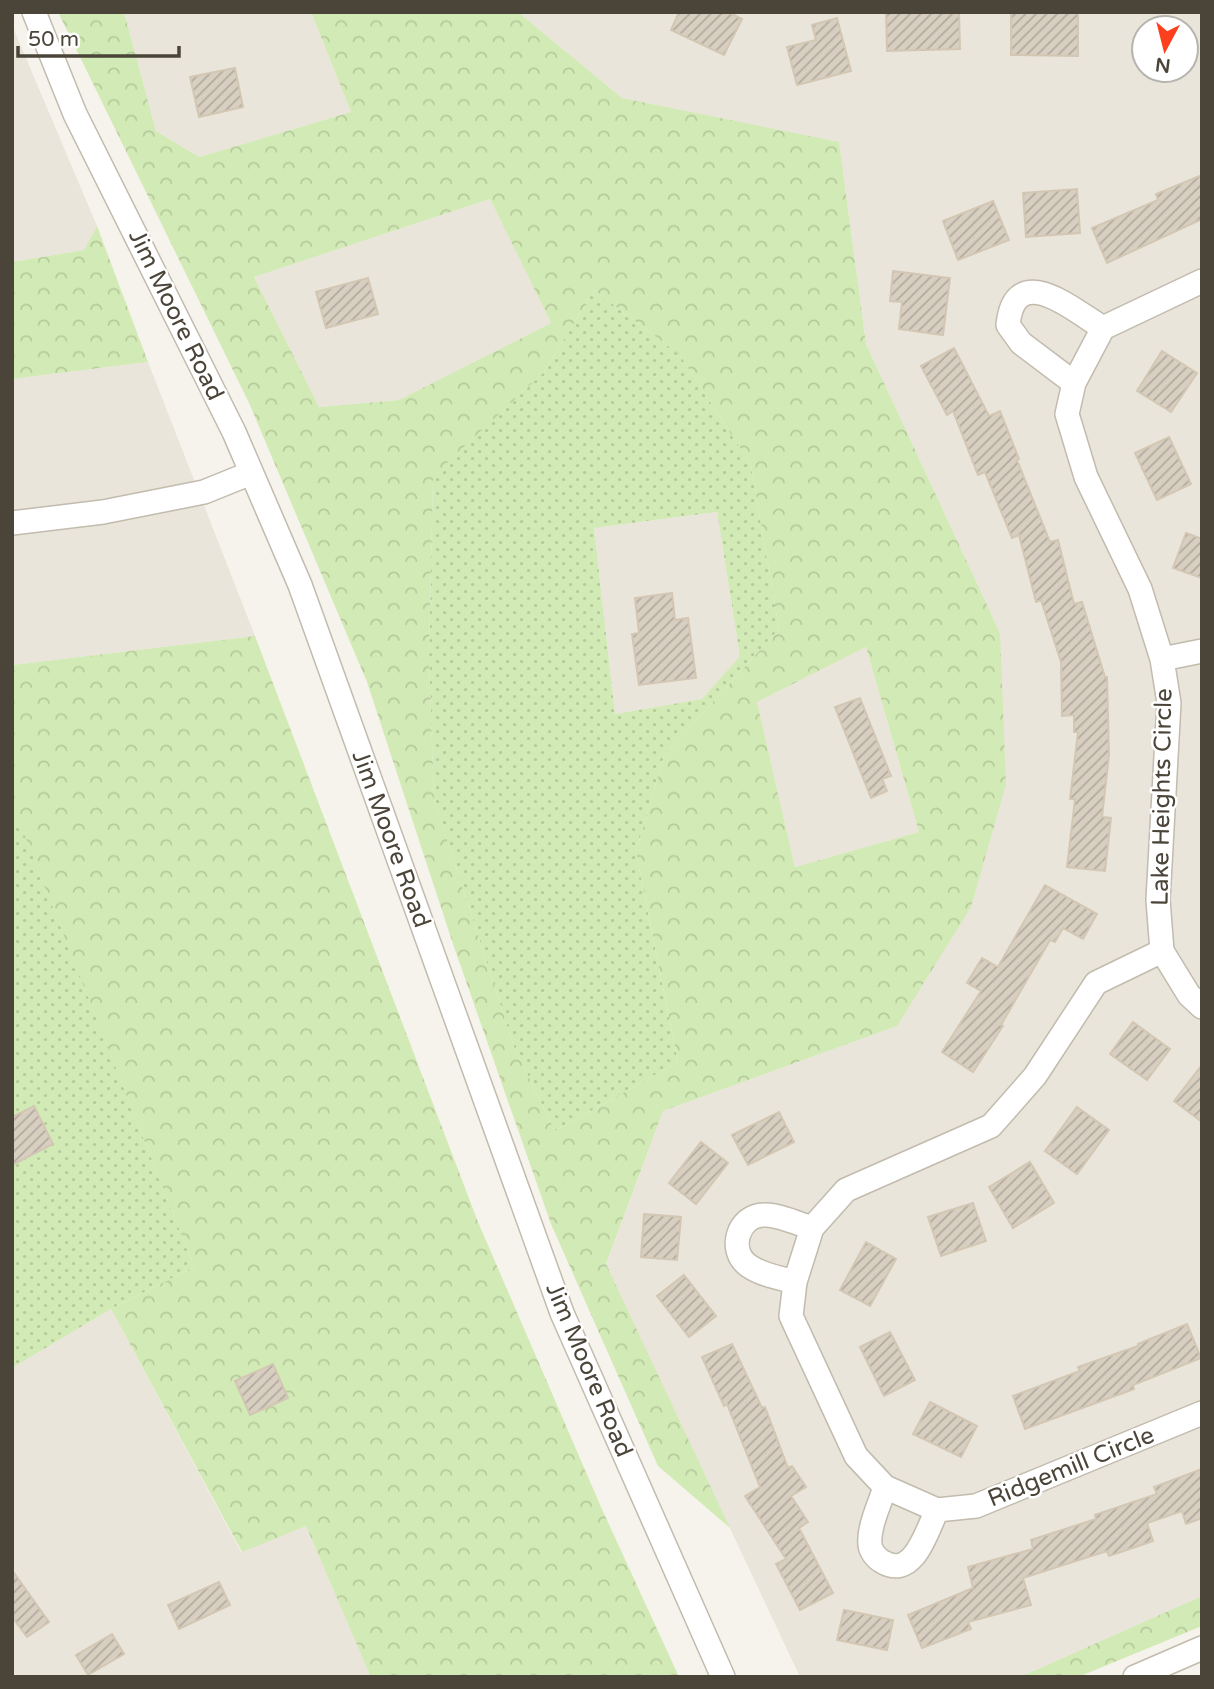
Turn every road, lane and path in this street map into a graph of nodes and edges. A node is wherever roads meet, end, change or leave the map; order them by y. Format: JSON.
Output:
{"nodes":[{"id":1,"x":34,"y":12,"type":"edge"},
{"id":2,"x":1202,"y":281,"type":"edge"},
{"id":3,"x":1103,"y":328,"type":"junction"},
{"id":4,"x":1074,"y":383,"type":"junction"},
{"id":5,"x":251,"y":473,"type":"junction"},
{"id":6,"x":12,"y":523,"type":"edge"},
{"id":7,"x":1202,"y":651,"type":"edge"},
{"id":8,"x":1162,"y":659,"type":"junction"},
{"id":9,"x":1162,"y":951,"type":"junction"},
{"id":10,"x":1202,"y":1007,"type":"edge"},
{"id":11,"x":812,"y":1227,"type":"junction"},
{"id":12,"x":795,"y":1282,"type":"junction"},
{"id":13,"x":1202,"y":1413,"type":"edge"},
{"id":14,"x":885,"y":1487,"type":"junction"},
{"id":15,"x":937,"y":1510,"type":"junction"},
{"id":16,"x":1202,"y":1648,"type":"edge"},
{"id":17,"x":723,"y":1677,"type":"edge"},
{"id":18,"x":1135,"y":1677,"type":"edge"}],
"edges":[{"from":1,"to":5,"type":"street","name":"Jim Moore Road"},
{"from":2,"to":3,"type":"street"},
{"from":3,"to":4,"type":"street","name":"Lake Heights Circle"},
{"from":3,"to":4,"type":"street"},
{"from":4,"to":8,"type":"street","name":"Lake Heights Circle"},
{"from":5,"to":6,"type":"street"},
{"from":5,"to":17,"type":"street","name":"Jim Moore Road"},
{"from":7,"to":8,"type":"street"},
{"from":8,"to":9,"type":"street","name":"Lake Heights Circle"},
{"from":9,"to":10,"type":"street","name":"Lake Heights Circle"},
{"from":9,"to":11,"type":"street","name":"Ridgemill Circle"},
{"from":11,"to":12,"type":"street","name":"Ridgemill Circle"},
{"from":11,"to":12,"type":"street"},
{"from":12,"to":14,"type":"street","name":"Ridgemill Circle"},
{"from":13,"to":15,"type":"street","name":"Ridgemill Circle"},
{"from":14,"to":15,"type":"street","name":"Ridgemill Circle"},
{"from":14,"to":15,"type":"street"},
{"from":16,"to":18,"type":"street"}]}
